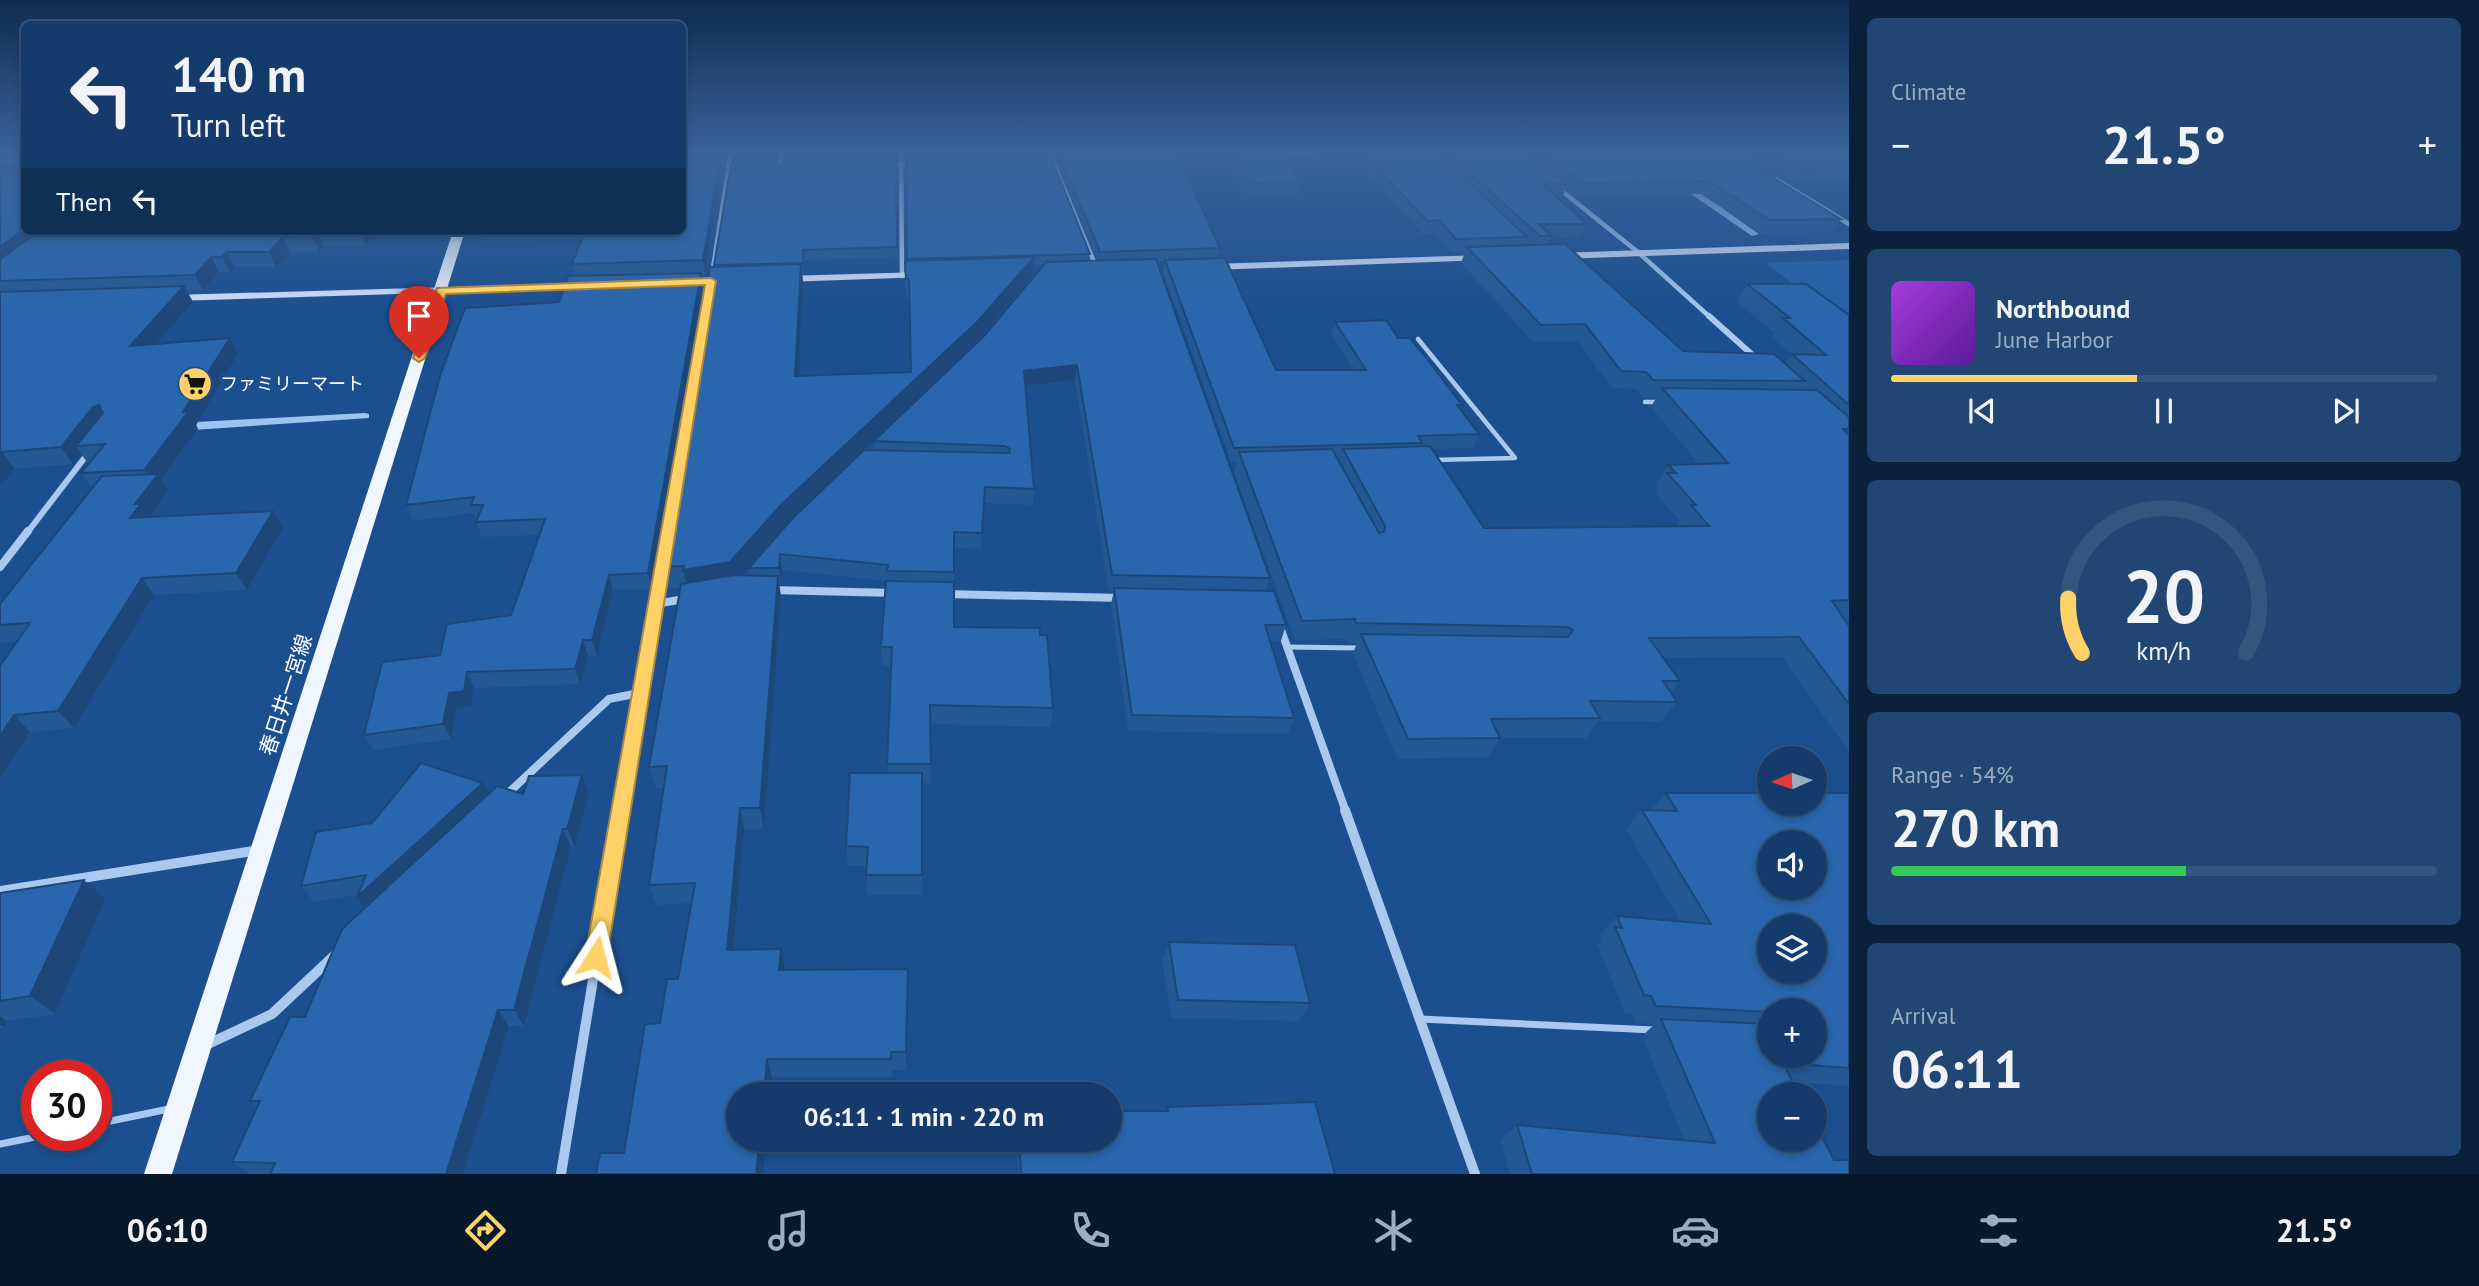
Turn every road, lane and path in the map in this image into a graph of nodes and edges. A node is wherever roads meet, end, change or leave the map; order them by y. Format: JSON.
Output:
{"nodes":[{"id":1,"x":722,"y":206,"type":"edge"},
{"id":2,"x":901,"y":206,"type":"edge"},
{"id":3,"x":1070,"y":206,"type":"edge"},
{"id":4,"x":1581,"y":206,"type":"edge"},
{"id":5,"x":1820,"y":206,"type":"edge"},
{"id":6,"x":1849,"y":224,"type":"edge"},
{"id":7,"x":458,"y":235,"type":"edge"},
{"id":8,"x":1849,"y":246,"type":"edge"},
{"id":9,"x":1639,"y":253,"type":"junction"},
{"id":10,"x":1547,"y":256,"type":"edge"},
{"id":11,"x":1495,"y":258,"type":"edge"},
{"id":12,"x":1196,"y":268,"type":"edge"},
{"id":13,"x":1109,"y":270,"type":"edge"},
{"id":14,"x":1083,"y":271,"type":"edge"},
{"id":15,"x":1097,"y":271,"type":"junction"},
{"id":16,"x":940,"y":275,"type":"edge"},
{"id":17,"x":902,"y":276,"type":"junction"},
{"id":18,"x":776,"y":279,"type":"edge"},
{"id":19,"x":711,"y":281,"type":"junction"},
{"id":20,"x":724,"y":281,"type":"edge"},
{"id":21,"x":697,"y":282,"type":"edge"},
{"id":22,"x":589,"y":285,"type":"edge"},
{"id":23,"x":441,"y":291,"type":"junction"},
{"id":24,"x":165,"y":298,"type":"edge"},
{"id":25,"x":1418,"y":339,"type":"dead end"},
{"id":26,"x":1766,"y":367,"type":"edge"},
{"id":27,"x":1645,"y":402,"type":"dead end"},
{"id":28,"x":1672,"y":402,"type":"edge"},
{"id":29,"x":92,"y":448,"type":"edge"},
{"id":30,"x":1422,"y":460,"type":"edge"},
{"id":31,"x":663,"y":558,"type":"edge"},
{"id":32,"x":0,"y":567,"type":"edge"},
{"id":33,"x":764,"y":590,"type":"edge"},
{"id":34,"x":901,"y":593,"type":"edge"},
{"id":35,"x":929,"y":594,"type":"edge"},
{"id":36,"x":696,"y":597,"type":"edge"},
{"id":37,"x":1134,"y":598,"type":"edge"},
{"id":38,"x":655,"y":604,"type":"junction"},
{"id":39,"x":1275,"y":612,"type":"edge"},
{"id":40,"x":1287,"y":647,"type":"junction"},
{"id":41,"x":1368,"y":648,"type":"edge"},
{"id":42,"x":639,"y":693,"type":"junction"},
{"id":43,"x":497,"y":804,"type":"edge"},
{"id":44,"x":260,"y":850,"type":"junction"},
{"id":45,"x":0,"y":891,"type":"edge"},
{"id":46,"x":344,"y":947,"type":"edge"},
{"id":47,"x":1420,"y":1019,"type":"junction"},
{"id":48,"x":1662,"y":1031,"type":"edge"},
{"id":49,"x":196,"y":1049,"type":"junction"},
{"id":50,"x":179,"y":1107,"type":"junction"},
{"id":51,"x":112,"y":1121,"type":"edge"},
{"id":52,"x":21,"y":1140,"type":"edge"},
{"id":53,"x":0,"y":1144,"type":"edge"},
{"id":54,"x":158,"y":1174,"type":"edge"},
{"id":55,"x":561,"y":1174,"type":"edge"},
{"id":56,"x":1475,"y":1174,"type":"edge"}],
"edges":[{"from":1,"to":19,"type":"street"},
{"from":2,"to":17,"type":"street"},
{"from":3,"to":15,"type":"street"},
{"from":4,"to":9,"type":"street"},
{"from":5,"to":6,"type":"street"},
{"from":7,"to":23,"type":"main road","name":"春日井一宮線"},
{"from":8,"to":9,"type":"street"},
{"from":9,"to":10,"type":"street"},
{"from":9,"to":26,"type":"street"},
{"from":11,"to":12,"type":"street"},
{"from":13,"to":15,"type":"street"},
{"from":14,"to":15,"type":"street"},
{"from":16,"to":17,"type":"street"},
{"from":17,"to":18,"type":"street"},
{"from":19,"to":20,"type":"street"},
{"from":19,"to":21,"type":"street"},
{"from":22,"to":23,"type":"street"},
{"from":23,"to":24,"type":"street"},
{"from":23,"to":44,"type":"main road","name":"春日井一宮線"},
{"from":25,"to":30,"type":"lane"},
{"from":27,"to":28,"type":"lane"},
{"from":29,"to":32,"type":"street"},
{"from":31,"to":38,"type":"street"},
{"from":33,"to":34,"type":"street"},
{"from":35,"to":37,"type":"street"},
{"from":36,"to":38,"type":"street"},
{"from":38,"to":42,"type":"street"},
{"from":39,"to":40,"type":"street"},
{"from":40,"to":41,"type":"lane"},
{"from":40,"to":47,"type":"street"},
{"from":42,"to":43,"type":"street"},
{"from":42,"to":55,"type":"street"},
{"from":44,"to":45,"type":"street"},
{"from":44,"to":49,"type":"main road","name":"春日井一宮線"},
{"from":46,"to":49,"type":"street"},
{"from":47,"to":48,"type":"lane"},
{"from":47,"to":56,"type":"street"},
{"from":49,"to":50,"type":"main road","name":"春日井一宮線"},
{"from":50,"to":51,"type":"lane"},
{"from":50,"to":54,"type":"main road","name":"春日井一宮線"},
{"from":52,"to":53,"type":"lane"}]}
